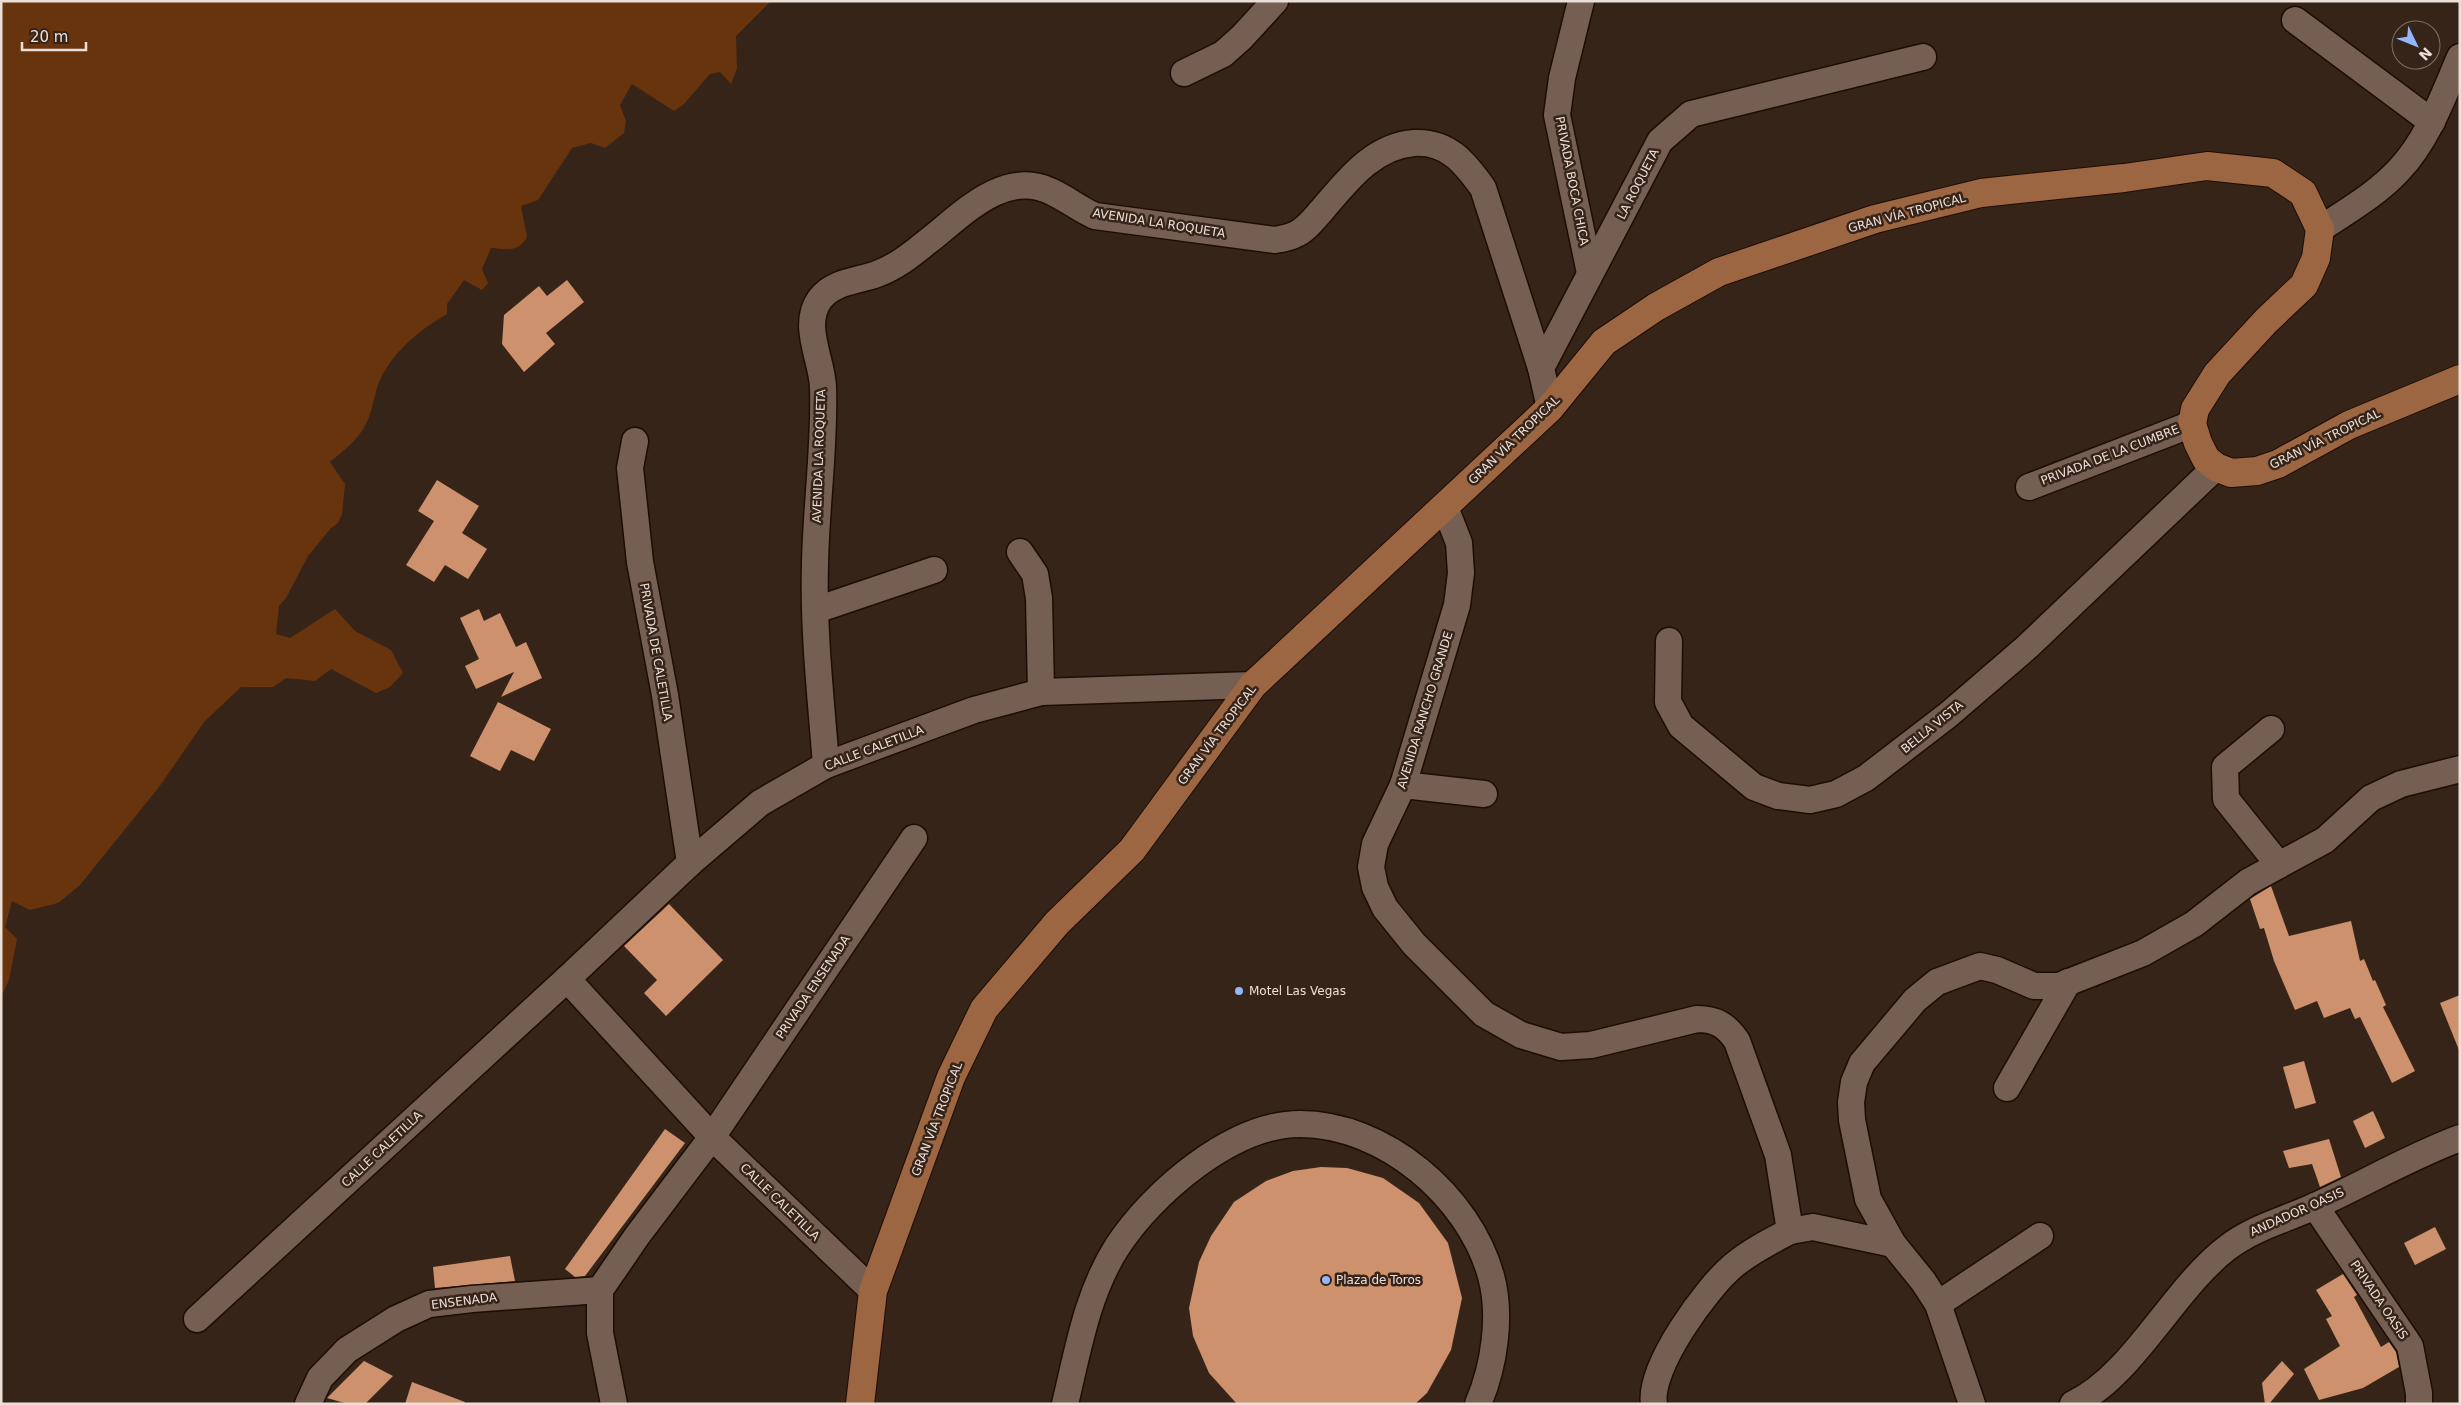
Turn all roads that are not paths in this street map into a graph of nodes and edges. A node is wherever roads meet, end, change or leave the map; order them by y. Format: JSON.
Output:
{"nodes":[{"id":1,"x":1275,"y":1,"type":"edge"},
{"id":2,"x":1581,"y":1,"type":"edge"},
{"id":3,"x":2295,"y":20,"type":"dead end"},
{"id":4,"x":2460,"y":56,"type":"edge"},
{"id":5,"x":1923,"y":57,"type":"dead end"},
{"id":6,"x":1184,"y":73,"type":"dead end"},
{"id":7,"x":2432,"y":122,"type":"junction"},
{"id":8,"x":2320,"y":230,"type":"junction"},
{"id":9,"x":1590,"y":273,"type":"junction"},
{"id":10,"x":1541,"y":368,"type":"junction"},
{"id":11,"x":2460,"y":379,"type":"edge"},
{"id":12,"x":1550,"y":408,"type":"junction"},
{"id":13,"x":2192,"y":424,"type":"junction"},
{"id":14,"x":635,"y":441,"type":"dead end"},
{"id":15,"x":2216,"y":468,"type":"junction"},
{"id":16,"x":2029,"y":486,"type":"dead end"},
{"id":17,"x":1445,"y":507,"type":"junction"},
{"id":18,"x":1020,"y":552,"type":"dead end"},
{"id":19,"x":934,"y":570,"type":"dead end"},
{"id":20,"x":816,"y":610,"type":"junction"},
{"id":21,"x":1669,"y":641,"type":"dead end"},
{"id":22,"x":1253,"y":685,"type":"junction"},
{"id":23,"x":1041,"y":692,"type":"junction"},
{"id":24,"x":2271,"y":729,"type":"dead end"},
{"id":25,"x":826,"y":765,"type":"junction"},
{"id":26,"x":2460,"y":769,"type":"edge"},
{"id":27,"x":1403,"y":785,"type":"junction"},
{"id":28,"x":1484,"y":794,"type":"dead end"},
{"id":29,"x":914,"y":838,"type":"dead end"},
{"id":30,"x":690,"y":862,"type":"junction"},
{"id":31,"x":2279,"y":865,"type":"junction"},
{"id":32,"x":567,"y":979,"type":"junction"},
{"id":33,"x":2068,"y":982,"type":"junction"},
{"id":34,"x":2007,"y":1088,"type":"dead end"},
{"id":35,"x":712,"y":1137,"type":"junction"},
{"id":36,"x":2460,"y":1138,"type":"edge"},
{"id":37,"x":2315,"y":1206,"type":"junction"},
{"id":38,"x":1790,"y":1231,"type":"junction"},
{"id":39,"x":2040,"y":1236,"type":"dead end"},
{"id":40,"x":1893,"y":1244,"type":"junction"},
{"id":41,"x":600,"y":1290,"type":"junction"},
{"id":42,"x":873,"y":1291,"type":"junction"},
{"id":43,"x":1938,"y":1304,"type":"junction"},
{"id":44,"x":197,"y":1319,"type":"dead end"},
{"id":45,"x":308,"y":1404,"type":"edge"},
{"id":46,"x":614,"y":1404,"type":"edge"},
{"id":47,"x":860,"y":1404,"type":"edge"},
{"id":48,"x":1065,"y":1404,"type":"edge"},
{"id":49,"x":1478,"y":1404,"type":"edge"},
{"id":50,"x":1654,"y":1404,"type":"edge"},
{"id":51,"x":1972,"y":1404,"type":"edge"},
{"id":52,"x":2074,"y":1404,"type":"edge"},
{"id":53,"x":2418,"y":1404,"type":"edge"}],
"edges":[{"from":1,"to":6,"type":"street"},
{"from":2,"to":9,"type":"street","name":"PRIVADA BOCA CHICA"},
{"from":3,"to":7,"type":"street"},
{"from":4,"to":7,"type":"street"},
{"from":5,"to":9,"type":"street","name":"LA ROQUETA"},
{"from":7,"to":8,"type":"street"},
{"from":8,"to":12,"type":"main road","name":"GRAN VÍA TROPICAL"},
{"from":8,"to":13,"type":"main road"},
{"from":9,"to":10,"type":"street","name":"LA ROQUETA"},
{"from":10,"to":12,"type":"street","name":"AVENIDA LA ROQUETA"},
{"from":10,"to":20,"type":"street","name":"AVENIDA LA ROQUETA"},
{"from":11,"to":15,"type":"main road","name":"GRAN VÍA TROPICAL"},
{"from":12,"to":17,"type":"main road","name":"GRAN VÍA TROPICAL"},
{"from":13,"to":15,"type":"main road"},
{"from":13,"to":16,"type":"street","name":"PRIVADA DE LA CUMBRE"},
{"from":14,"to":30,"type":"street","name":"PRIVADA DE CALETILLA"},
{"from":15,"to":21,"type":"street","name":"BELLA VISTA"},
{"from":17,"to":22,"type":"main road","name":"GRAN VÍA TROPICAL"},
{"from":17,"to":27,"type":"street","name":"AVENIDA RANCHO GRANDE"},
{"from":18,"to":23,"type":"street"},
{"from":19,"to":20,"type":"street"},
{"from":20,"to":25,"type":"street","name":"AVENIDA LA ROQUETA"},
{"from":22,"to":23,"type":"street","name":"CALLE CALETILLA"},
{"from":22,"to":42,"type":"main road","name":"GRAN VÍA TROPICAL"},
{"from":23,"to":25,"type":"street","name":"CALLE CALETILLA"},
{"from":24,"to":31,"type":"street"},
{"from":25,"to":30,"type":"street","name":"CALLE CALETILLA"},
{"from":26,"to":31,"type":"street"},
{"from":27,"to":28,"type":"street"},
{"from":27,"to":38,"type":"street","name":"AVENIDA RANCHO GRANDE"},
{"from":29,"to":35,"type":"street","name":"PRIVADA ENSENADA"},
{"from":30,"to":32,"type":"street","name":"CALLE CALETILLA"},
{"from":31,"to":33,"type":"street"},
{"from":32,"to":35,"type":"street","name":"CALLE CALETILLA"},
{"from":32,"to":44,"type":"street","name":"CALLE CALETILLA"},
{"from":33,"to":34,"type":"street"},
{"from":33,"to":40,"type":"street"},
{"from":35,"to":41,"type":"street"},
{"from":35,"to":42,"type":"street","name":"CALLE CALETILLA"},
{"from":36,"to":37,"type":"street","name":"ANDADOR OASIS"},
{"from":37,"to":52,"type":"street","name":"ANDADOR OASIS"},
{"from":37,"to":53,"type":"street","name":"PRIVADA OASIS"},
{"from":38,"to":40,"type":"street"},
{"from":38,"to":50,"type":"street"},
{"from":39,"to":43,"type":"street"},
{"from":40,"to":43,"type":"street"},
{"from":41,"to":45,"type":"street","name":"ENSENADA"},
{"from":41,"to":46,"type":"street"},
{"from":42,"to":47,"type":"main road","name":"GRAN VÍA TROPICAL"},
{"from":43,"to":51,"type":"street"},
{"from":48,"to":49,"type":"street"}]}
